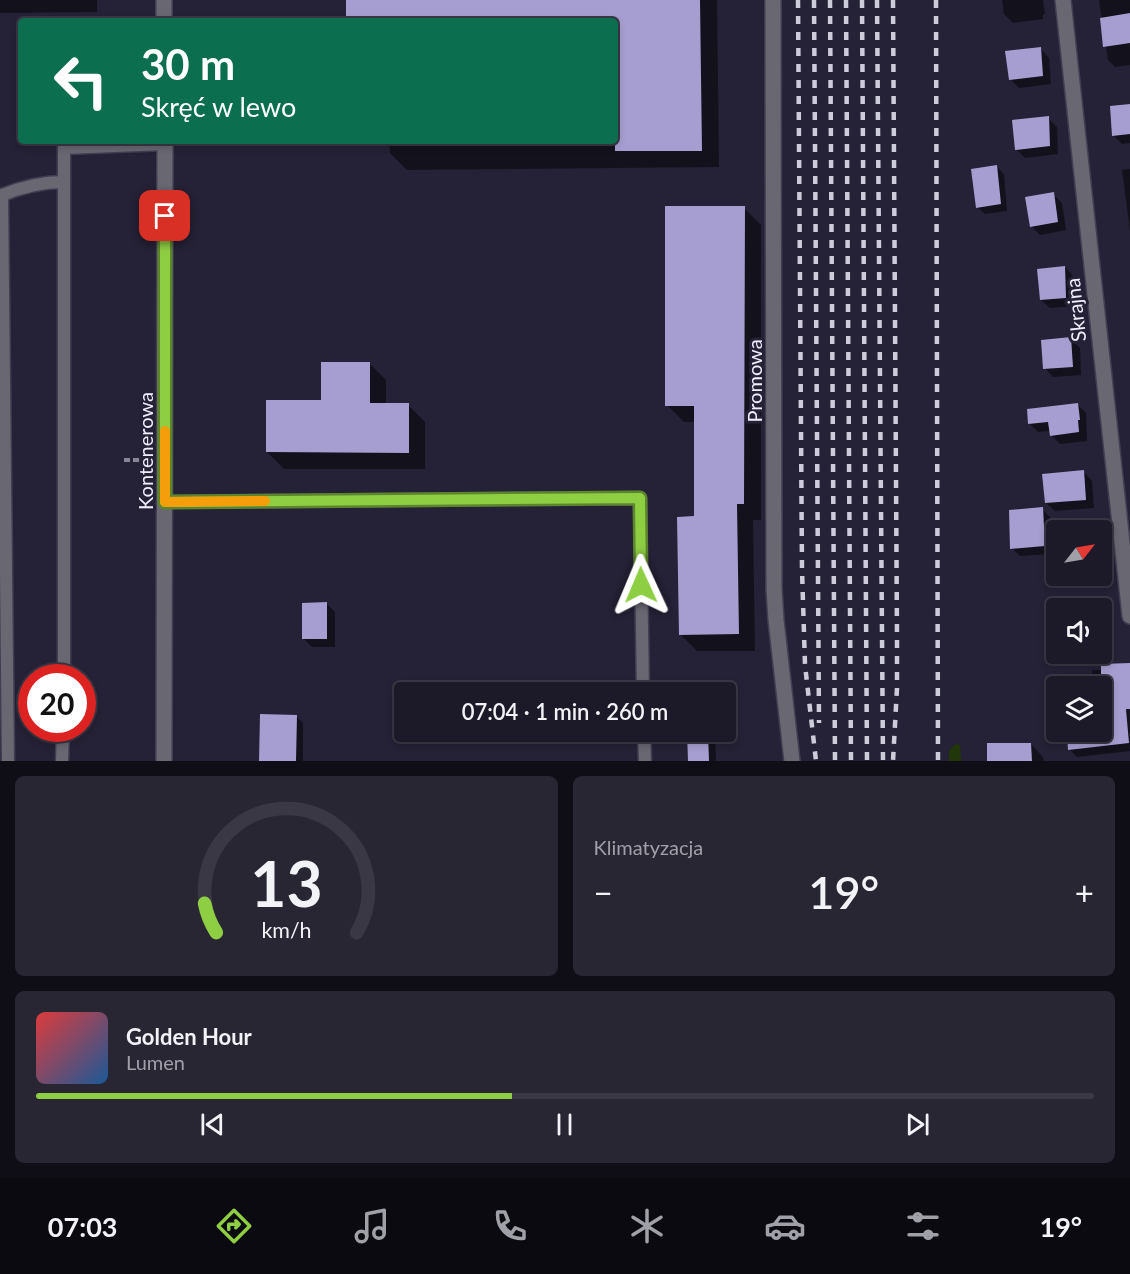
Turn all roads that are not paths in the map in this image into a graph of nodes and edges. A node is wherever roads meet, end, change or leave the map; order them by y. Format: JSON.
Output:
{"nodes":[{"id":1,"x":164,"y":0,"type":"edge"},
{"id":2,"x":773,"y":0,"type":"edge"},
{"id":3,"x":1063,"y":0,"type":"edge"},
{"id":4,"x":164,"y":18,"type":"edge"},
{"id":5,"x":64,"y":144,"type":"edge"},
{"id":6,"x":165,"y":144,"type":"edge"},
{"id":7,"x":64,"y":182,"type":"junction"},
{"id":8,"x":1,"y":196,"type":"edge"},
{"id":9,"x":165,"y":502,"type":"junction"},
{"id":10,"x":1130,"y":616,"type":"edge"},
{"id":11,"x":64,"y":664,"type":"edge"},
{"id":12,"x":643,"y":682,"type":"edge"},
{"id":13,"x":63,"y":742,"type":"edge"},
{"id":14,"x":644,"y":742,"type":"edge"},
{"id":15,"x":8,"y":761,"type":"edge"},
{"id":16,"x":62,"y":761,"type":"edge"},
{"id":17,"x":164,"y":761,"type":"edge"},
{"id":18,"x":645,"y":761,"type":"edge"},
{"id":19,"x":792,"y":761,"type":"edge"}],
"edges":[{"from":1,"to":4,"type":"street"},
{"from":2,"to":19,"type":"street","name":"Promowa"},
{"from":3,"to":10,"type":"street","name":"Skrajna"},
{"from":5,"to":7,"type":"lane"},
{"from":6,"to":9,"type":"street","name":"Kontenerowa"},
{"from":7,"to":8,"type":"lane"},
{"from":7,"to":11,"type":"lane"},
{"from":8,"to":15,"type":"lane"},
{"from":9,"to":12,"type":"lane"},
{"from":9,"to":17,"type":"street","name":"Kontenerowa"},
{"from":13,"to":16,"type":"lane"},
{"from":14,"to":18,"type":"lane"}]}
